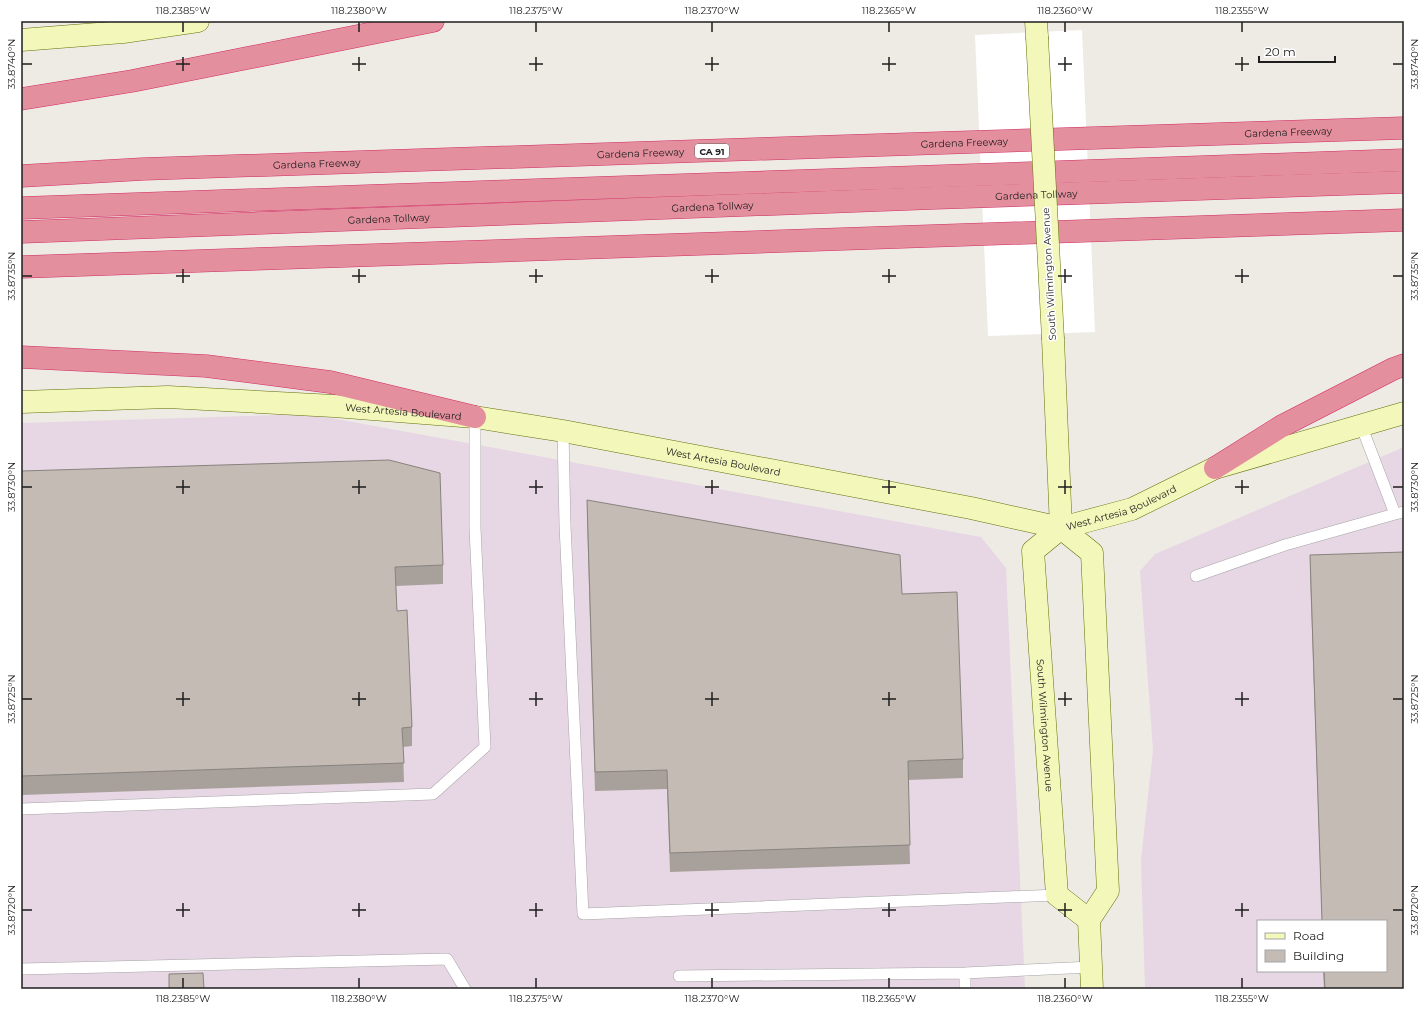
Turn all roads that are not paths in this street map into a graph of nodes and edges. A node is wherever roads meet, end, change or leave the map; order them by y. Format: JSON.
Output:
{"nodes":[{"id":1,"x":198,"y":21,"type":"edge"},
{"id":2,"x":433,"y":21,"type":"edge"},
{"id":3,"x":100,"y":28,"type":"edge"},
{"id":4,"x":1037,"y":29,"type":"edge"},
{"id":5,"x":21,"y":40,"type":"edge"},
{"id":6,"x":21,"y":99,"type":"edge"},
{"id":7,"x":1404,"y":128,"type":"edge"},
{"id":8,"x":1404,"y":160,"type":"edge"},
{"id":9,"x":21,"y":176,"type":"edge"},
{"id":10,"x":1404,"y":182,"type":"edge"},
{"id":11,"x":21,"y":208,"type":"edge"},
{"id":12,"x":1404,"y":220,"type":"edge"},
{"id":13,"x":21,"y":232,"type":"edge"},
{"id":14,"x":21,"y":267,"type":"edge"},
{"id":15,"x":21,"y":357,"type":"edge"},
{"id":16,"x":1404,"y":365,"type":"edge"},
{"id":17,"x":21,"y":402,"type":"edge"},
{"id":18,"x":1404,"y":413,"type":"edge"},
{"id":19,"x":474,"y":417,"type":"junction"},
{"id":20,"x":1362,"y":425,"type":"junction"},
{"id":21,"x":563,"y":431,"type":"junction"},
{"id":22,"x":1215,"y":468,"type":"junction"},
{"id":23,"x":1399,"y":513,"type":"edge"},
{"id":24,"x":1062,"y":528,"type":"junction"},
{"id":25,"x":1196,"y":576,"type":"dead end"},
{"id":26,"x":21,"y":809,"type":"edge"},
{"id":27,"x":1057,"y":895,"type":"junction"},
{"id":28,"x":1089,"y":920,"type":"junction"},
{"id":29,"x":1092,"y":967,"type":"junction"},
{"id":30,"x":21,"y":969,"type":"edge"},
{"id":31,"x":965,"y":974,"type":"junction"},
{"id":32,"x":679,"y":976,"type":"dead end"},
{"id":33,"x":465,"y":989,"type":"edge"},
{"id":34,"x":965,"y":989,"type":"edge"},
{"id":35,"x":1092,"y":989,"type":"edge"}],
"edges":[{"from":1,"to":3,"type":"main road"},
{"from":2,"to":6,"type":"highway"},
{"from":3,"to":5,"type":"main road"},
{"from":4,"to":24,"type":"main road","name":"South Wilmington Avenue","bridge":true},
{"from":7,"to":9,"type":"highway","name":"Gardena Freeway","number":"CA 91"},
{"from":8,"to":11,"type":"highway","name":"Gardena Tollway"},
{"from":10,"to":13,"type":"highway","name":"Gardena Tollway"},
{"from":12,"to":14,"type":"highway"},
{"from":15,"to":19,"type":"highway"},
{"from":16,"to":22,"type":"highway"},
{"from":17,"to":19,"type":"main road","name":"West Artesia Boulevard"},
{"from":18,"to":20,"type":"main road","name":"West Artesia Boulevard"},
{"from":19,"to":21,"type":"main road","name":"West Artesia Boulevard"},
{"from":19,"to":26,"type":"lane"},
{"from":20,"to":22,"type":"main road","name":"West Artesia Boulevard"},
{"from":20,"to":23,"type":"lane"},
{"from":21,"to":24,"type":"main road","name":"West Artesia Boulevard"},
{"from":21,"to":27,"type":"lane"},
{"from":22,"to":24,"type":"main road","name":"West Artesia Boulevard"},
{"from":23,"to":25,"type":"lane"},
{"from":24,"to":27,"type":"main road","name":"South Wilmington Avenue"},
{"from":24,"to":28,"type":"main road"},
{"from":27,"to":28,"type":"main road"},
{"from":28,"to":29,"type":"main road"},
{"from":29,"to":31,"type":"lane"},
{"from":29,"to":35,"type":"main road"},
{"from":30,"to":33,"type":"lane"},
{"from":31,"to":32,"type":"lane"},
{"from":31,"to":34,"type":"lane"}]}
